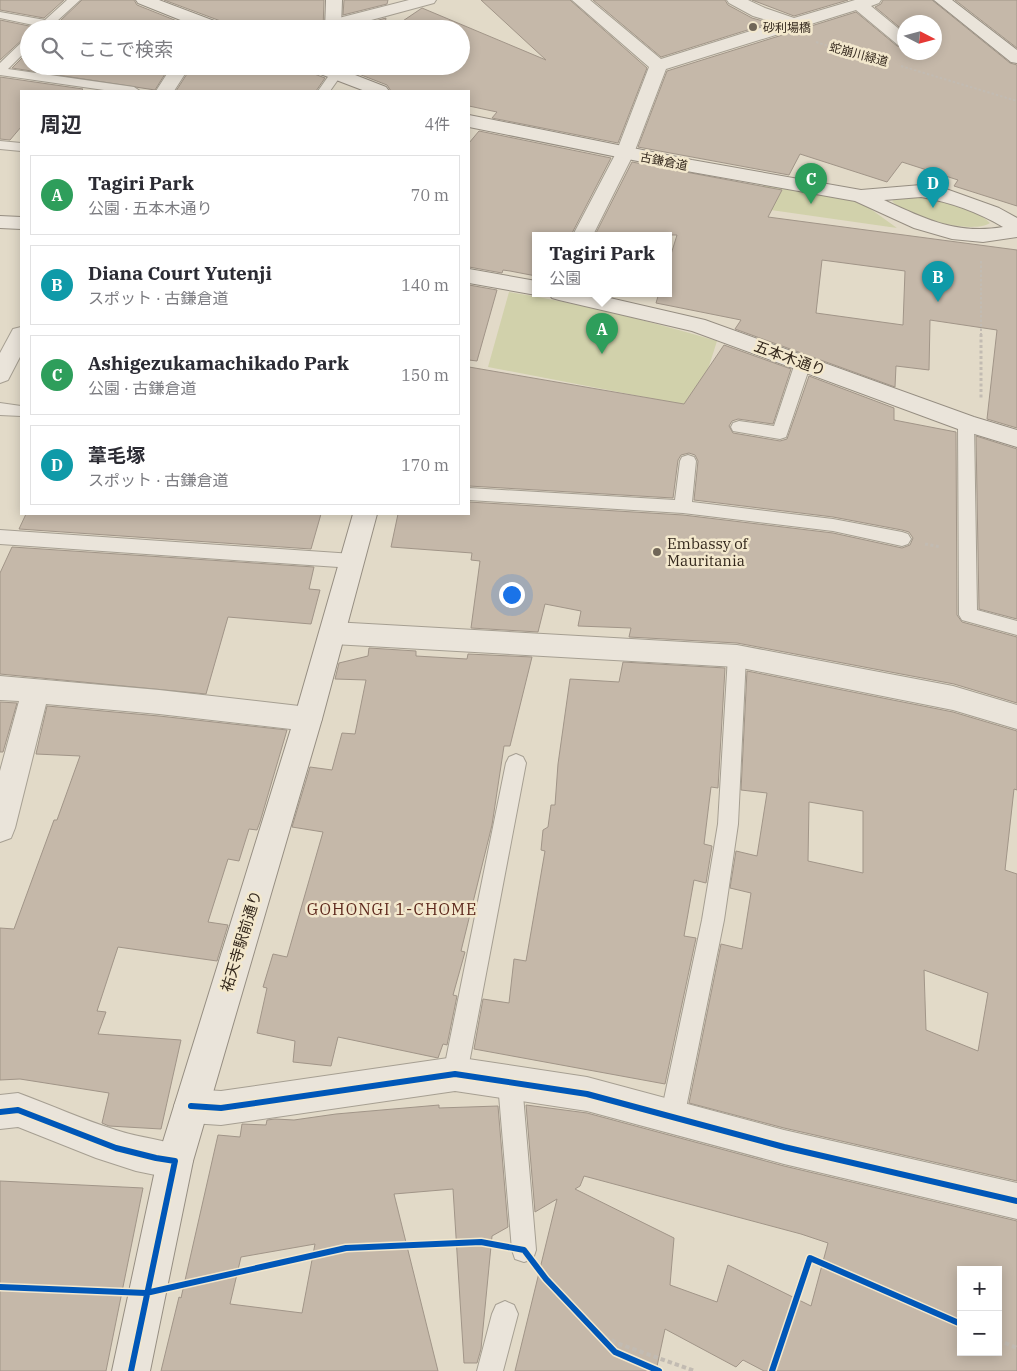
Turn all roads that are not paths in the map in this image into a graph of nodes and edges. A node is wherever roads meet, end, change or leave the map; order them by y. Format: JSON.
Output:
{"nodes":[{"id":1,"x":74,"y":0,"type":"edge"},
{"id":2,"x":144,"y":0,"type":"edge"},
{"id":3,"x":334,"y":0,"type":"edge"},
{"id":4,"x":428,"y":0,"type":"edge"},
{"id":5,"x":580,"y":0,"type":"edge"},
{"id":6,"x":735,"y":0,"type":"edge"},
{"id":7,"x":942,"y":0,"type":"edge"},
{"id":8,"x":854,"y":3,"type":"edge"},
{"id":9,"x":0,"y":15,"type":"edge"},
{"id":10,"x":20,"y":20,"type":"edge"},
{"id":11,"x":51,"y":20,"type":"edge"},
{"id":12,"x":193,"y":20,"type":"edge"},
{"id":13,"x":333,"y":20,"type":"edge"},
{"id":14,"x":358,"y":20,"type":"edge"},
{"id":15,"x":792,"y":23,"type":"junction"},
{"id":16,"x":897,"y":36,"type":"edge"},
{"id":17,"x":20,"y":50,"type":"edge"},
{"id":18,"x":1017,"y":58,"type":"edge"},
{"id":19,"x":658,"y":66,"type":"junction"},
{"id":20,"x":0,"y":71,"type":"edge"},
{"id":21,"x":20,"y":74,"type":"edge"},
{"id":22,"x":27,"y":75,"type":"edge"},
{"id":23,"x":175,"y":75,"type":"edge"},
{"id":24,"x":332,"y":75,"type":"edge"},
{"id":25,"x":346,"y":75,"type":"edge"},
{"id":26,"x":127,"y":90,"type":"edge"},
{"id":27,"x":166,"y":90,"type":"edge"},
{"id":28,"x":325,"y":90,"type":"edge"},
{"id":29,"x":378,"y":90,"type":"edge"},
{"id":30,"x":470,"y":121,"type":"edge"},
{"id":31,"x":0,"y":145,"type":"edge"},
{"id":32,"x":20,"y":147,"type":"edge"},
{"id":33,"x":626,"y":153,"type":"junction"},
{"id":34,"x":861,"y":196,"type":"junction"},
{"id":35,"x":0,"y":222,"type":"edge"},
{"id":36,"x":20,"y":223,"type":"edge"},
{"id":37,"x":1017,"y":226,"type":"edge"},
{"id":38,"x":1017,"y":231,"type":"edge"},
{"id":39,"x":585,"y":232,"type":"edge"},
{"id":40,"x":470,"y":276,"type":"edge"},
{"id":41,"x":532,"y":287,"type":"edge"},
{"id":42,"x":576,"y":297,"type":"edge"},
{"id":43,"x":20,"y":336,"type":"edge"},
{"id":44,"x":803,"y":363,"type":"junction"},
{"id":45,"x":0,"y":375,"type":"edge"},
{"id":46,"x":0,"y":409,"type":"edge"},
{"id":47,"x":20,"y":411,"type":"edge"},
{"id":48,"x":973,"y":426,"type":"junction"},
{"id":49,"x":739,"y":427,"type":"dead end"},
{"id":50,"x":1017,"y":439,"type":"edge"},
{"id":51,"x":688,"y":461,"type":"dead end"},
{"id":52,"x":470,"y":494,"type":"edge"},
{"id":53,"x":683,"y":507,"type":"junction"},
{"id":54,"x":365,"y":515,"type":"edge"},
{"id":55,"x":0,"y":537,"type":"edge"},
{"id":56,"x":902,"y":539,"type":"road end"},
{"id":57,"x":353,"y":561,"type":"junction"},
{"id":58,"x":1017,"y":628,"type":"edge"},
{"id":59,"x":333,"y":634,"type":"junction"},
{"id":60,"x":737,"y":656,"type":"junction"},
{"id":61,"x":0,"y":688,"type":"edge"},
{"id":62,"x":35,"y":691,"type":"junction"},
{"id":63,"x":1017,"y":717,"type":"edge"},
{"id":64,"x":308,"y":719,"type":"junction"},
{"id":65,"x":516,"y":764,"type":"dead end"},
{"id":66,"x":0,"y":828,"type":"edge"},
{"id":67,"x":455,"y":1074,"type":"junction"},
{"id":68,"x":510,"y":1083,"type":"junction"},
{"id":69,"x":191,"y":1106,"type":"junction"},
{"id":70,"x":0,"y":1112,"type":"edge"},
{"id":71,"x":672,"y":1118,"type":"junction"},
{"id":72,"x":175,"y":1162,"type":"junction"},
{"id":73,"x":1017,"y":1201,"type":"edge"},
{"id":74,"x":524,"y":1250,"type":"road end"},
{"id":75,"x":504,"y":1314,"type":"dead end"},
{"id":76,"x":131,"y":1371,"type":"edge"},
{"id":77,"x":490,"y":1371,"type":"edge"}],
"edges":[{"from":1,"to":11,"type":"lane"},
{"from":2,"to":12,"type":"street"},
{"from":3,"to":13,"type":"street"},
{"from":4,"to":14,"type":"street"},
{"from":5,"to":19,"type":"street"},
{"from":6,"to":15,"type":"street"},
{"from":7,"to":18,"type":"street"},
{"from":8,"to":15,"type":"street"},
{"from":8,"to":16,"type":"street"},
{"from":9,"to":10,"type":"lane"},
{"from":15,"to":19,"type":"street"},
{"from":17,"to":20,"type":"lane"},
{"from":19,"to":33,"type":"street"},
{"from":20,"to":21,"type":"lane"},
{"from":22,"to":26,"type":"lane"},
{"from":23,"to":27,"type":"street"},
{"from":24,"to":28,"type":"lane"},
{"from":25,"to":29,"type":"street"},
{"from":30,"to":33,"type":"street","name":"古鎌倉道"},
{"from":31,"to":32,"type":"lane"},
{"from":33,"to":34,"type":"street","name":"古鎌倉道"},
{"from":33,"to":39,"type":"street"},
{"from":34,"to":37,"type":"street","name":"古鎌倉道"},
{"from":34,"to":38,"type":"street","name":"古鎌倉道"},
{"from":35,"to":36,"type":"street"},
{"from":40,"to":41,"type":"street"},
{"from":42,"to":44,"type":"street","name":"五本木通り"},
{"from":43,"to":45,"type":"street"},
{"from":44,"to":48,"type":"street","name":"五本木通り"},
{"from":44,"to":49,"type":"lane"},
{"from":46,"to":47,"type":"lane"},
{"from":48,"to":50,"type":"street","name":"五本木通り"},
{"from":48,"to":58,"type":"lane"},
{"from":51,"to":53,"type":"lane"},
{"from":52,"to":53,"type":"lane"},
{"from":53,"to":56,"type":"lane"},
{"from":54,"to":57,"type":"street","name":"祐天寺駅前通り"},
{"from":55,"to":57,"type":"lane"},
{"from":57,"to":59,"type":"street","name":"祐天寺駅前通り"},
{"from":59,"to":60,"type":"street"},
{"from":59,"to":64,"type":"street","name":"祐天寺駅前通り"},
{"from":60,"to":63,"type":"street"},
{"from":60,"to":71,"type":"lane"},
{"from":61,"to":62,"type":"street"},
{"from":62,"to":64,"type":"street"},
{"from":62,"to":66,"type":"street"},
{"from":64,"to":69,"type":"street","name":"祐天寺駅前通り"},
{"from":65,"to":67,"type":"lane"},
{"from":67,"to":68,"type":"street"},
{"from":67,"to":69,"type":"street"},
{"from":68,"to":71,"type":"street"},
{"from":68,"to":74,"type":"lane"},
{"from":69,"to":72,"type":"street","name":"祐天寺駅前通り"},
{"from":70,"to":72,"type":"street"},
{"from":71,"to":73,"type":"street"},
{"from":72,"to":76,"type":"street","name":"祐天寺駅前通り"},
{"from":75,"to":77,"type":"lane"}]}
